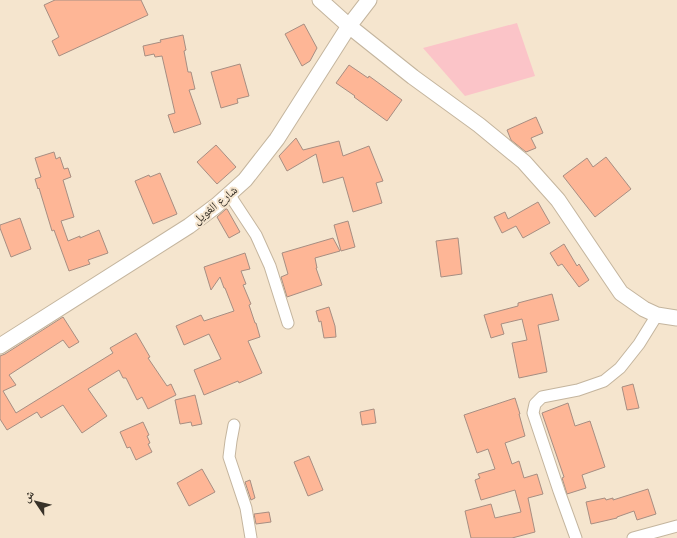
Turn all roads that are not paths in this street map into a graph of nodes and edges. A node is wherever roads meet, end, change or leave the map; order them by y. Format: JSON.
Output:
{"nodes":[{"id":1,"x":320,"y":0,"type":"edge"},
{"id":2,"x":369,"y":0,"type":"edge"},
{"id":3,"x":349,"y":26,"type":"junction"},
{"id":4,"x":230,"y":194,"type":"junction"},
{"id":5,"x":657,"y":315,"type":"junction"},
{"id":6,"x":677,"y":318,"type":"edge"},
{"id":7,"x":288,"y":323,"type":"dead end"},
{"id":8,"x":0,"y":346,"type":"edge"},
{"id":9,"x":234,"y":425,"type":"dead end"},
{"id":10,"x":677,"y":526,"type":"edge"},
{"id":11,"x":251,"y":538,"type":"edge"},
{"id":12,"x":576,"y":538,"type":"edge"},
{"id":13,"x":633,"y":538,"type":"edge"}],
"edges":[{"from":1,"to":3,"type":"street"},
{"from":2,"to":3,"type":"street","name":"شارع الغويل"},
{"from":3,"to":4,"type":"street","name":"شارع الغويل"},
{"from":3,"to":5,"type":"street"},
{"from":4,"to":7,"type":"street"},
{"from":4,"to":8,"type":"street","name":"شارع الغويل"},
{"from":5,"to":6,"type":"street"},
{"from":5,"to":12,"type":"street"},
{"from":9,"to":11,"type":"street"},
{"from":10,"to":13,"type":"street"}]}
